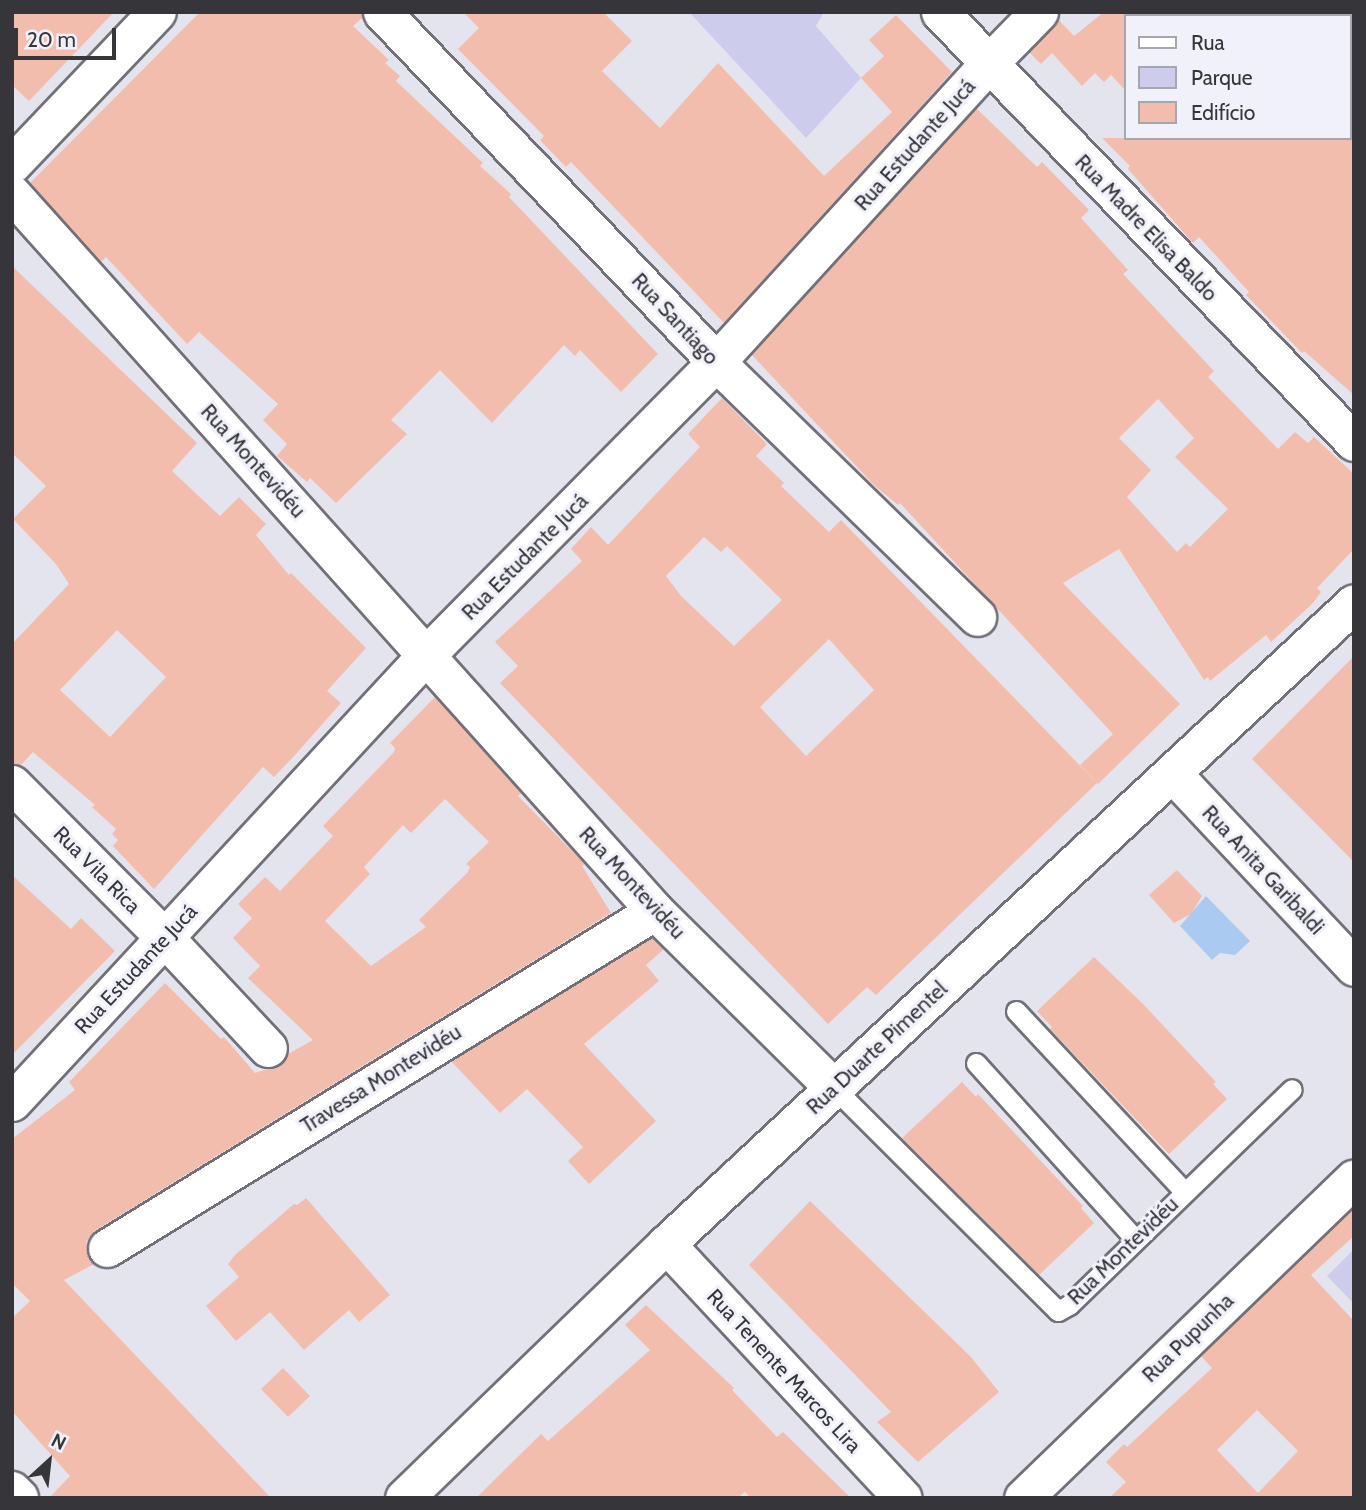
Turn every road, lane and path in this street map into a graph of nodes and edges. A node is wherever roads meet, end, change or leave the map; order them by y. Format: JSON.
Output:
{"nodes":[{"id":1,"x":157,"y":12,"type":"edge"},
{"id":2,"x":382,"y":12,"type":"edge"},
{"id":3,"x":940,"y":12,"type":"edge"},
{"id":4,"x":1039,"y":12,"type":"edge"},
{"id":5,"x":988,"y":64,"type":"junction"},
{"id":6,"x":12,"y":164,"type":"edge"},
{"id":7,"x":12,"y":194,"type":"edge"},
{"id":8,"x":716,"y":362,"type":"junction"},
{"id":9,"x":1354,"y":442,"type":"edge"},
{"id":10,"x":1354,"y":603,"type":"edge"},
{"id":11,"x":977,"y":617,"type":"dead end"},
{"id":12,"x":427,"y":654,"type":"junction"},
{"id":13,"x":1172,"y":773,"type":"junction"},
{"id":14,"x":12,"y":784,"type":"edge"},
{"id":15,"x":655,"y":911,"type":"junction"},
{"id":16,"x":164,"y":937,"type":"junction"},
{"id":17,"x":1354,"y":967,"type":"edge"},
{"id":18,"x":1016,"y":1011,"type":"dead end"},
{"id":19,"x":268,"y":1048,"type":"dead end"},
{"id":20,"x":975,"y":1063,"type":"dead end"},
{"id":21,"x":834,"y":1088,"type":"junction"},
{"id":22,"x":1292,"y":1089,"type":"dead end"},
{"id":23,"x":12,"y":1102,"type":"edge"},
{"id":24,"x":1354,"y":1178,"type":"edge"},
{"id":25,"x":1184,"y":1191,"type":"junction"},
{"id":26,"x":1135,"y":1239,"type":"junction"},
{"id":27,"x":666,"y":1244,"type":"junction"},
{"id":28,"x":107,"y":1248,"type":"dead end"},
{"id":29,"x":12,"y":1491,"type":"edge"},
{"id":30,"x":19,"y":1498,"type":"edge"},
{"id":31,"x":404,"y":1498,"type":"edge"},
{"id":32,"x":903,"y":1498,"type":"edge"},
{"id":33,"x":1023,"y":1498,"type":"edge"}],
"edges":[{"from":1,"to":6,"type":"street"},
{"from":2,"to":8,"type":"street","name":"Rua Santiago"},
{"from":3,"to":5,"type":"street","name":"Rua Madre Elisa Baldo"},
{"from":4,"to":5,"type":"street","name":"Rua Estudante Jucá"},
{"from":5,"to":8,"type":"street","name":"Rua Estudante Jucá"},
{"from":5,"to":9,"type":"street","name":"Rua Madre Elisa Baldo"},
{"from":7,"to":12,"type":"street","name":"Rua Montevidéu"},
{"from":8,"to":11,"type":"street","name":"Rua Santiago"},
{"from":8,"to":12,"type":"street","name":"Rua Estudante Jucá"},
{"from":10,"to":13,"type":"street","name":"Rua Duarte Pimentel"},
{"from":12,"to":15,"type":"street","name":"Rua Montevidéu"},
{"from":12,"to":16,"type":"street","name":"Rua Estudante Jucá"},
{"from":13,"to":17,"type":"street","name":"Rua Anita Garibaldi"},
{"from":13,"to":21,"type":"street","name":"Rua Duarte Pimentel"},
{"from":14,"to":16,"type":"street","name":"Rua Vila Rica"},
{"from":15,"to":21,"type":"street","name":"Rua Montevidéu"},
{"from":15,"to":28,"type":"street","name":"Travessa Montevidéu"},
{"from":16,"to":19,"type":"street","name":"Rua Vila Rica"},
{"from":16,"to":23,"type":"street","name":"Rua Estudante Jucá"},
{"from":18,"to":25,"type":"lane"},
{"from":20,"to":26,"type":"lane"},
{"from":21,"to":26,"type":"lane","name":"Rua Montevidéu"},
{"from":21,"to":27,"type":"street","name":"Rua Duarte Pimentel"},
{"from":22,"to":25,"type":"lane","name":"Rua Montevidéu"},
{"from":24,"to":33,"type":"street","name":"Rua Pupunha"},
{"from":25,"to":26,"type":"lane","name":"Rua Montevidéu"},
{"from":27,"to":31,"type":"street","name":"Rua Duarte Pimentel"},
{"from":27,"to":32,"type":"street","name":"Rua Tenente Marcos Lira"},
{"from":29,"to":30,"type":"main road"}]}
